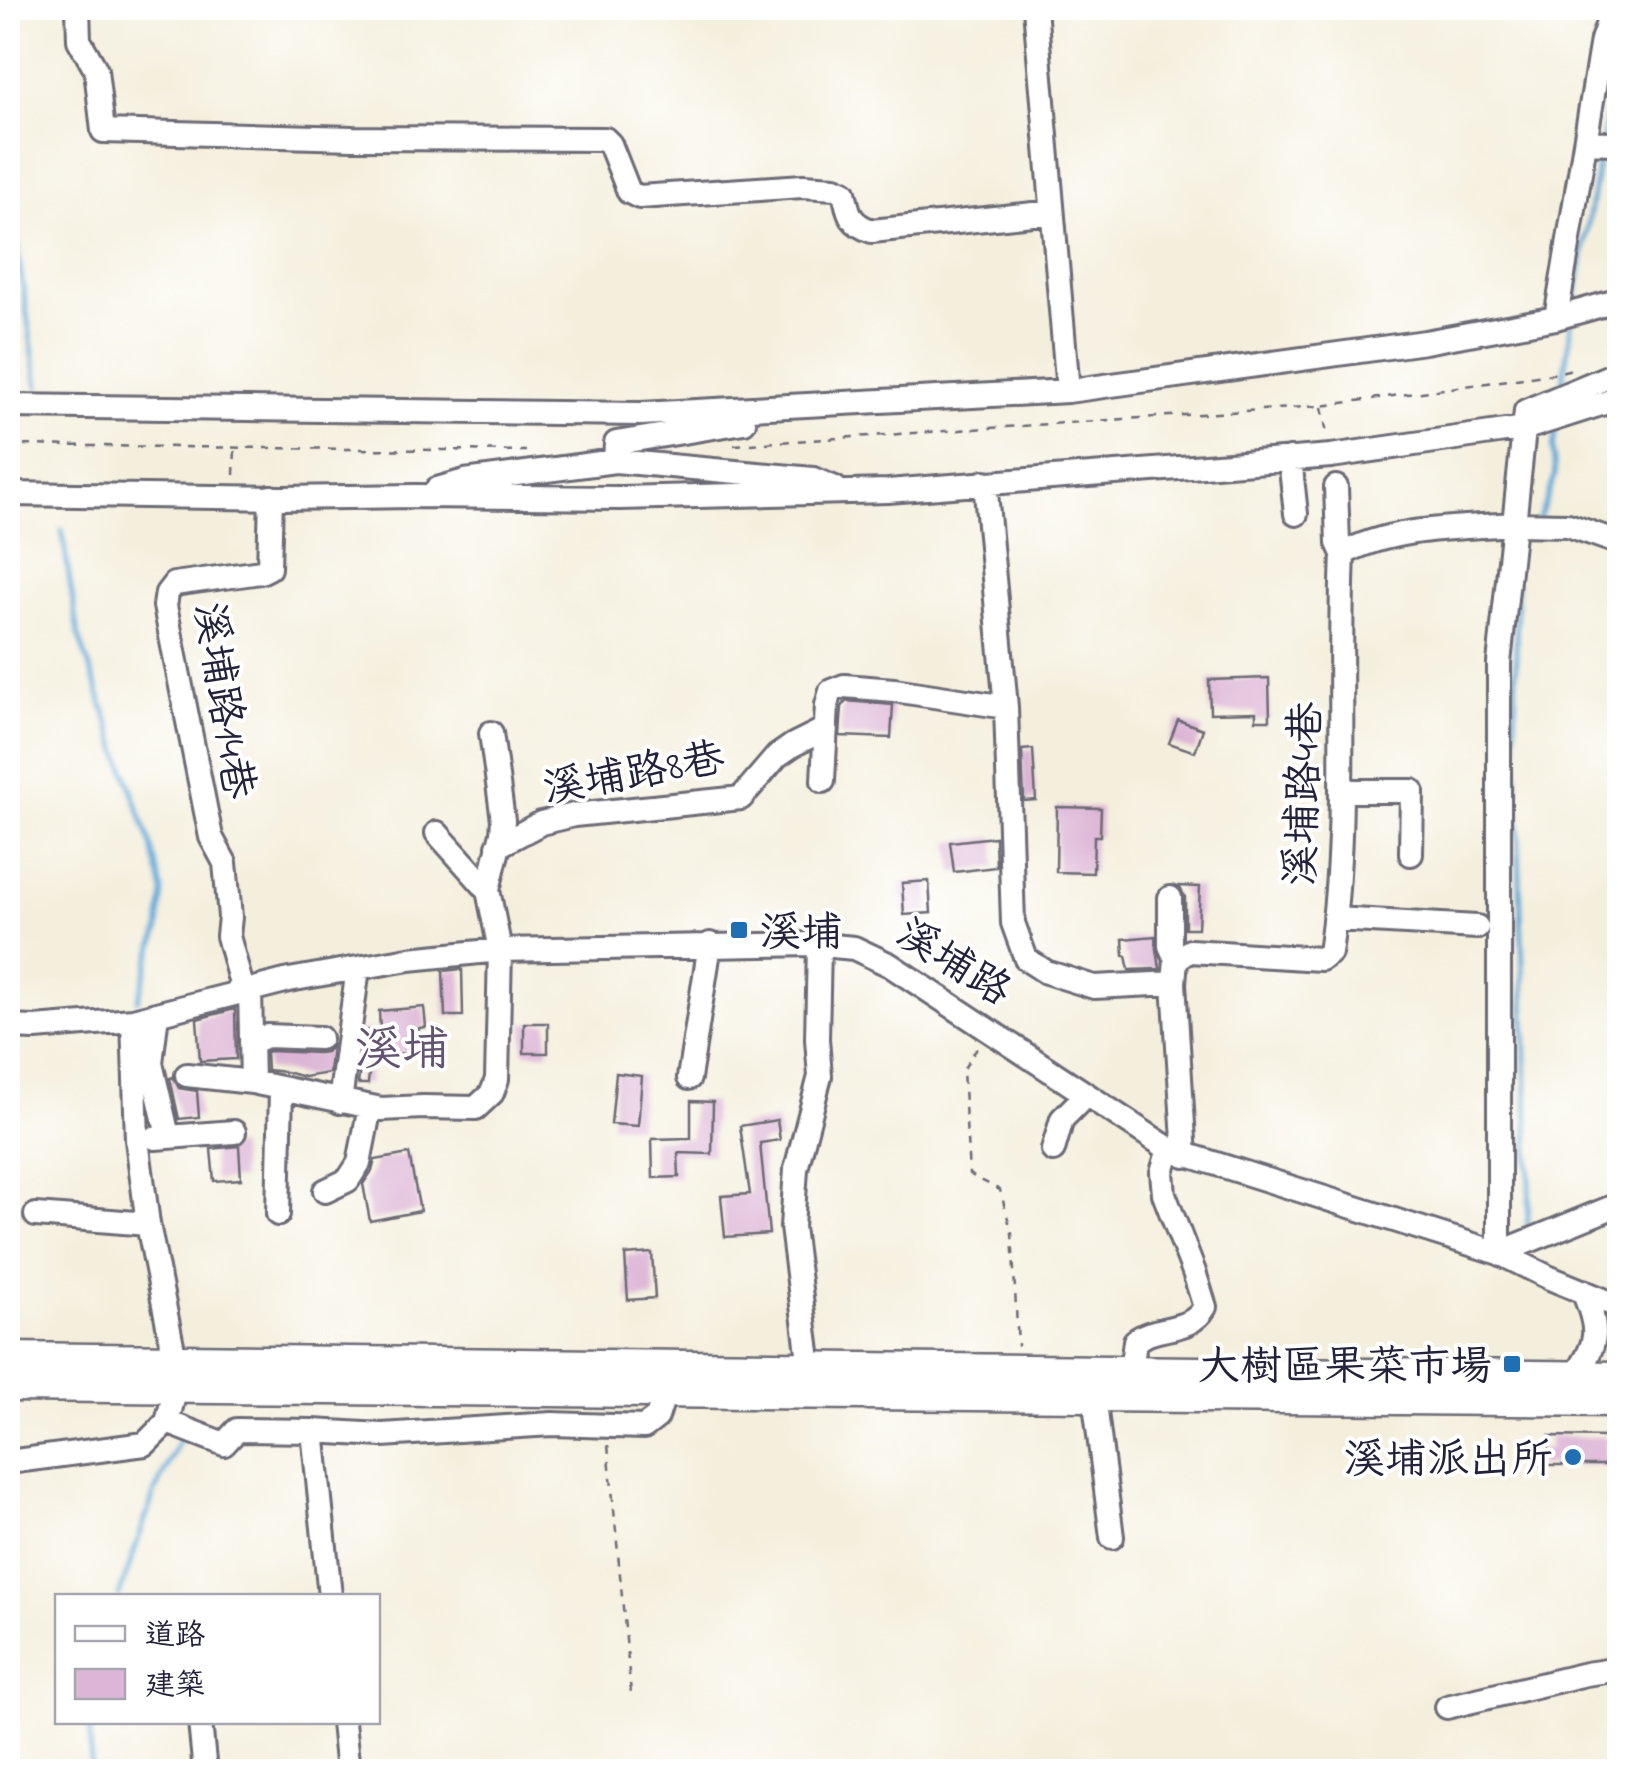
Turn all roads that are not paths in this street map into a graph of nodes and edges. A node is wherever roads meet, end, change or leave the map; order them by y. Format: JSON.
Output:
{"nodes":[{"id":1,"x":78,"y":8,"type":"edge"},
{"id":2,"x":1035,"y":8,"type":"edge"},
{"id":3,"x":1612,"y":8,"type":"edge"},
{"id":4,"x":1586,"y":142,"type":"junction"},
{"id":5,"x":1612,"y":143,"type":"dead end"},
{"id":6,"x":1052,"y":212,"type":"junction"},
{"id":7,"x":1620,"y":300,"type":"edge"},
{"id":8,"x":1556,"y":318,"type":"junction"},
{"id":9,"x":1620,"y":372,"type":"edge"},
{"id":10,"x":1068,"y":392,"type":"junction"},
{"id":11,"x":1620,"y":398,"type":"edge"},
{"id":12,"x":8,"y":406,"type":"edge"},
{"id":13,"x":816,"y":406,"type":"junction"},
{"id":14,"x":1526,"y":428,"type":"junction"},
{"id":15,"x":1290,"y":459,"type":"junction"},
{"id":16,"x":615,"y":461,"type":"junction"},
{"id":17,"x":985,"y":482,"type":"junction"},
{"id":18,"x":1336,"y":487,"type":"dead end"},
{"id":19,"x":849,"y":493,"type":"junction"},
{"id":20,"x":8,"y":494,"type":"edge"},
{"id":21,"x":414,"y":496,"type":"junction"},
{"id":22,"x":271,"y":497,"type":"junction"},
{"id":23,"x":1296,"y":514,"type":"dead end"},
{"id":24,"x":1514,"y":524,"type":"junction"},
{"id":25,"x":1620,"y":543,"type":"edge"},
{"id":26,"x":1344,"y":554,"type":"junction"},
{"id":27,"x":1006,"y":707,"type":"junction"},
{"id":28,"x":825,"y":728,"type":"junction"},
{"id":29,"x":491,"y":734,"type":"dead end"},
{"id":30,"x":823,"y":781,"type":"dead end"},
{"id":31,"x":1342,"y":790,"type":"junction"},
{"id":32,"x":437,"y":833,"type":"dead end"},
{"id":33,"x":498,"y":846,"type":"junction"},
{"id":34,"x":1411,"y":854,"type":"dead end"},
{"id":35,"x":488,"y":890,"type":"junction"},
{"id":36,"x":1170,"y":898,"type":"dead end"},
{"id":37,"x":1335,"y":918,"type":"junction"},
{"id":38,"x":1476,"y":927,"type":"dead end"},
{"id":39,"x":710,"y":944,"type":"junction"},
{"id":40,"x":819,"y":945,"type":"junction"},
{"id":41,"x":500,"y":950,"type":"junction"},
{"id":42,"x":1176,"y":959,"type":"junction"},
{"id":43,"x":358,"y":968,"type":"junction"},
{"id":44,"x":1174,"y":984,"type":"junction"},
{"id":45,"x":246,"y":990,"type":"junction"},
{"id":46,"x":158,"y":1014,"type":"junction"},
{"id":47,"x":134,"y":1020,"type":"junction"},
{"id":48,"x":8,"y":1027,"type":"edge"},
{"id":49,"x":320,"y":1038,"type":"dead end"},
{"id":50,"x":251,"y":1042,"type":"junction"},
{"id":51,"x":186,"y":1076,"type":"dead end"},
{"id":52,"x":689,"y":1078,"type":"dead end"},
{"id":53,"x":252,"y":1082,"type":"junction"},
{"id":54,"x":280,"y":1090,"type":"junction"},
{"id":55,"x":1086,"y":1094,"type":"junction"},
{"id":56,"x":340,"y":1102,"type":"junction"},
{"id":57,"x":370,"y":1107,"type":"junction"},
{"id":58,"x":234,"y":1132,"type":"dead end"},
{"id":59,"x":153,"y":1138,"type":"junction"},
{"id":60,"x":1053,"y":1150,"type":"dead end"},
{"id":61,"x":1177,"y":1152,"type":"junction"},
{"id":62,"x":325,"y":1191,"type":"dead end"},
{"id":63,"x":1620,"y":1204,"type":"edge"},
{"id":64,"x":278,"y":1214,"type":"dead end"},
{"id":65,"x":36,"y":1215,"type":"dead end"},
{"id":66,"x":148,"y":1224,"type":"junction"},
{"id":67,"x":1499,"y":1253,"type":"junction"},
{"id":68,"x":1583,"y":1292,"type":"junction"},
{"id":69,"x":1620,"y":1306,"type":"edge"},
{"id":70,"x":8,"y":1358,"type":"edge"},
{"id":71,"x":810,"y":1368,"type":"junction"},
{"id":72,"x":1132,"y":1372,"type":"junction"},
{"id":73,"x":175,"y":1374,"type":"junction"},
{"id":74,"x":1575,"y":1377,"type":"junction"},
{"id":75,"x":1620,"y":1378,"type":"edge"},
{"id":76,"x":8,"y":1386,"type":"edge"},
{"id":77,"x":665,"y":1392,"type":"junction"},
{"id":78,"x":1094,"y":1396,"type":"junction"},
{"id":79,"x":1620,"y":1401,"type":"edge"},
{"id":80,"x":166,"y":1422,"type":"junction"},
{"id":81,"x":313,"y":1431,"type":"junction"},
{"id":82,"x":8,"y":1462,"type":"edge"},
{"id":83,"x":1112,"y":1537,"type":"dead end"},
{"id":84,"x":330,"y":1594,"type":"edge"},
{"id":85,"x":1620,"y":1668,"type":"edge"},
{"id":86,"x":1448,"y":1707,"type":"dead end"},
{"id":87,"x":200,"y":1724,"type":"edge"},
{"id":88,"x":342,"y":1724,"type":"edge"},
{"id":89,"x":206,"y":1772,"type":"edge"},
{"id":90,"x":348,"y":1772,"type":"edge"}],
"edges":[{"from":1,"to":6,"type":"street"},
{"from":2,"to":6,"type":"street"},
{"from":3,"to":4,"type":"street"},
{"from":4,"to":5,"type":"street"},
{"from":4,"to":8,"type":"street"},
{"from":6,"to":10,"type":"street"},
{"from":7,"to":8,"type":"street"},
{"from":8,"to":10,"type":"street"},
{"from":9,"to":14,"type":"street"},
{"from":10,"to":13,"type":"street"},
{"from":11,"to":14,"type":"street"},
{"from":12,"to":13,"type":"street"},
{"from":13,"to":16,"type":"street"},
{"from":14,"to":15,"type":"street"},
{"from":14,"to":24,"type":"street"},
{"from":15,"to":17,"type":"street"},
{"from":15,"to":23,"type":"street"},
{"from":16,"to":19,"type":"street"},
{"from":16,"to":21,"type":"street"},
{"from":17,"to":19,"type":"street"},
{"from":17,"to":27,"type":"street"},
{"from":18,"to":26,"type":"street","name":"溪埔路4巷"},
{"from":19,"to":21,"type":"street"},
{"from":20,"to":22,"type":"street"},
{"from":21,"to":22,"type":"street"},
{"from":22,"to":45,"type":"street","name":"溪埔路14巷"},
{"from":24,"to":25,"type":"street"},
{"from":24,"to":26,"type":"street"},
{"from":24,"to":67,"type":"street"},
{"from":26,"to":31,"type":"street","name":"溪埔路4巷"},
{"from":27,"to":28,"type":"street"},
{"from":27,"to":44,"type":"street"},
{"from":28,"to":30,"type":"street"},
{"from":28,"to":33,"type":"street","name":"溪埔路8巷"},
{"from":29,"to":33,"type":"street"},
{"from":31,"to":34,"type":"street"},
{"from":31,"to":37,"type":"street","name":"溪埔路4巷"},
{"from":32,"to":35,"type":"street"},
{"from":33,"to":35,"type":"street"},
{"from":35,"to":41,"type":"street"},
{"from":36,"to":42,"type":"street"},
{"from":37,"to":38,"type":"street"},
{"from":37,"to":42,"type":"street","name":"溪埔路4巷"},
{"from":39,"to":40,"type":"street","name":"溪埔路"},
{"from":39,"to":41,"type":"street","name":"溪埔路"},
{"from":39,"to":52,"type":"street"},
{"from":40,"to":55,"type":"street","name":"溪埔路"},
{"from":40,"to":71,"type":"street"},
{"from":41,"to":43,"type":"street","name":"溪埔路"},
{"from":41,"to":57,"type":"street"},
{"from":42,"to":44,"type":"street"},
{"from":43,"to":45,"type":"street","name":"溪埔路"},
{"from":43,"to":56,"type":"street"},
{"from":44,"to":61,"type":"street"},
{"from":45,"to":46,"type":"street","name":"溪埔路"},
{"from":45,"to":50,"type":"street"},
{"from":46,"to":47,"type":"street","name":"溪埔路"},
{"from":46,"to":59,"type":"street"},
{"from":47,"to":48,"type":"street","name":"溪埔路"},
{"from":47,"to":59,"type":"street"},
{"from":49,"to":50,"type":"street"},
{"from":50,"to":53,"type":"street"},
{"from":51,"to":53,"type":"street"},
{"from":53,"to":54,"type":"street"},
{"from":54,"to":56,"type":"street"},
{"from":54,"to":64,"type":"street"},
{"from":55,"to":60,"type":"street"},
{"from":55,"to":61,"type":"street","name":"溪埔路"},
{"from":56,"to":57,"type":"street"},
{"from":57,"to":62,"type":"street"},
{"from":58,"to":59,"type":"street"},
{"from":59,"to":66,"type":"street"},
{"from":61,"to":67,"type":"street","name":"溪埔路"},
{"from":61,"to":72,"type":"street"},
{"from":63,"to":67,"type":"street"},
{"from":65,"to":66,"type":"street"},
{"from":66,"to":73,"type":"street"},
{"from":67,"to":68,"type":"street","name":"溪埔路"},
{"from":68,"to":69,"type":"street","name":"溪埔路"},
{"from":68,"to":74,"type":"street"},
{"from":70,"to":73,"type":"main road"},
{"from":71,"to":72,"type":"main road"},
{"from":71,"to":73,"type":"main road"},
{"from":72,"to":74,"type":"main road"},
{"from":73,"to":76,"type":"main road"},
{"from":73,"to":77,"type":"main road"},
{"from":73,"to":80,"type":"street"},
{"from":74,"to":75,"type":"main road"},
{"from":77,"to":78,"type":"main road"},
{"from":77,"to":81,"type":"street"},
{"from":78,"to":79,"type":"main road"},
{"from":78,"to":83,"type":"street"},
{"from":80,"to":81,"type":"street"},
{"from":80,"to":82,"type":"street"},
{"from":81,"to":84,"type":"street"},
{"from":85,"to":86,"type":"street"},
{"from":87,"to":89,"type":"street"},
{"from":88,"to":90,"type":"street"}]}
